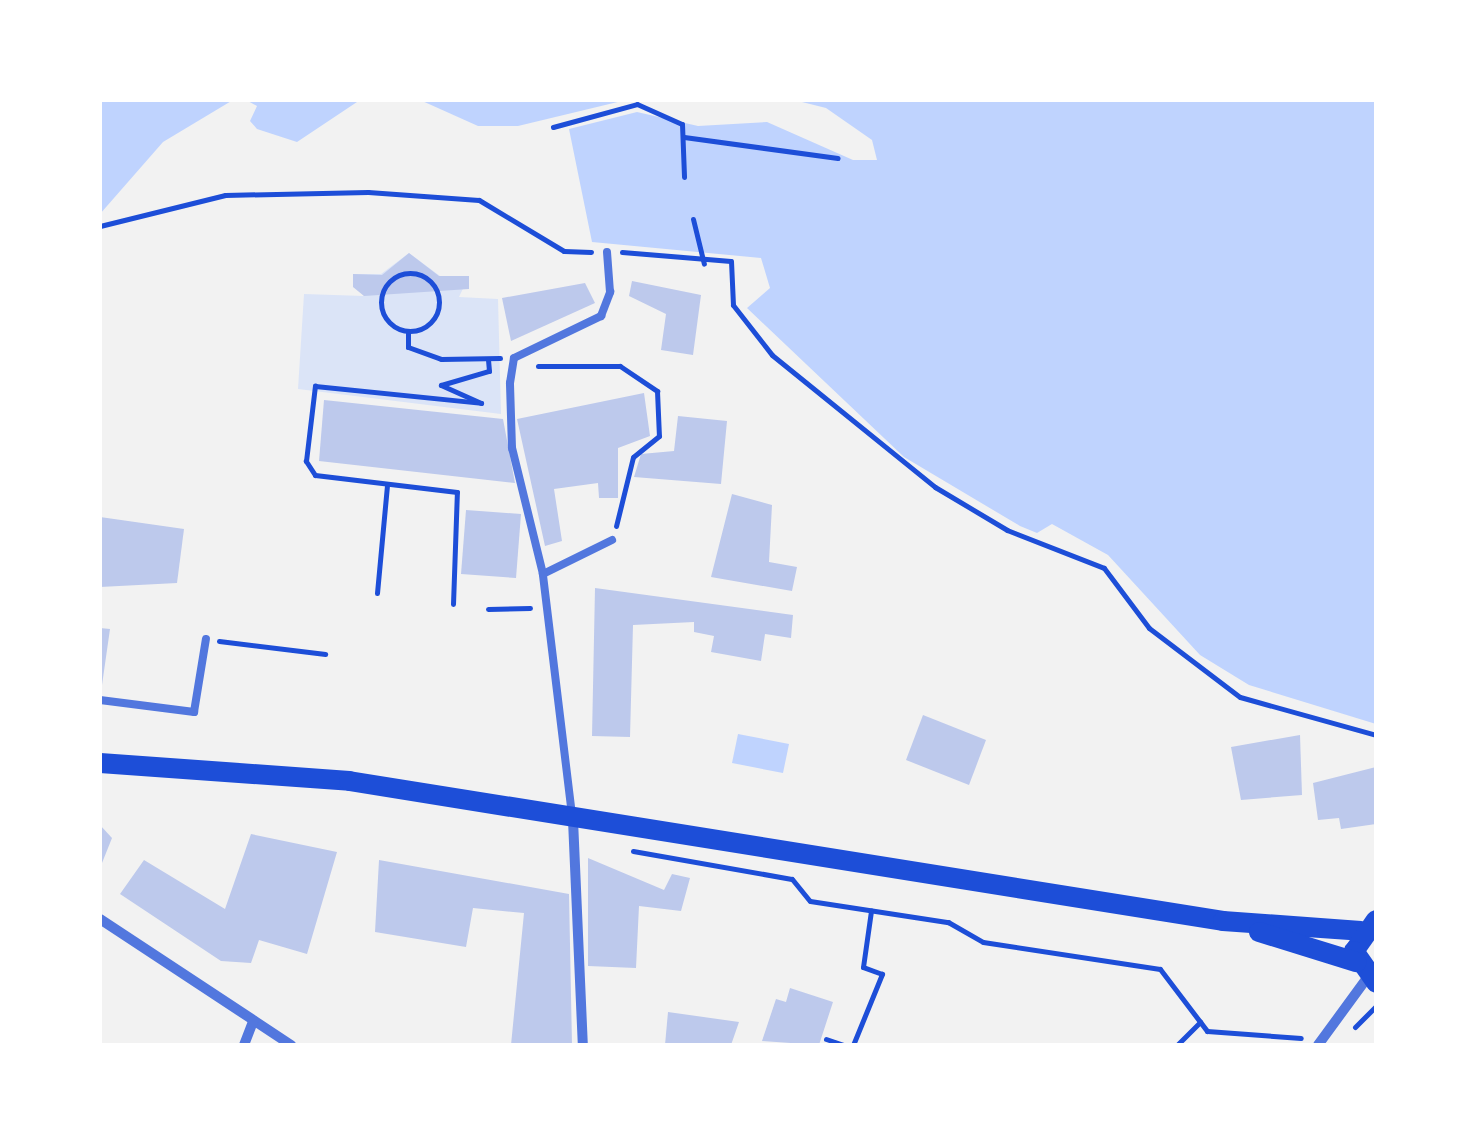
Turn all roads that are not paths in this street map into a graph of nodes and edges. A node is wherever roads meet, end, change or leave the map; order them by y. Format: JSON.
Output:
{"nodes":[{"id":1,"x":607,"y":252,"type":"road end"},
{"id":2,"x":612,"y":540,"type":"road end"},
{"id":3,"x":543,"y":574,"type":"junction"},
{"id":4,"x":206,"y":639,"type":"road end"},
{"id":5,"x":100,"y":700,"type":"edge"},
{"id":6,"x":100,"y":763,"type":"edge"},
{"id":7,"x":156,"y":770,"type":"junction"},
{"id":8,"x":100,"y":776,"type":"edge"},
{"id":9,"x":573,"y":820,"type":"junction"},
{"id":10,"x":100,"y":919,"type":"edge"},
{"id":11,"x":1224,"y":921,"type":"junction"},
{"id":12,"x":1368,"y":925,"type":"edge"},
{"id":13,"x":1366,"y":974,"type":"edge"},
{"id":14,"x":254,"y":1021,"type":"junction"},
{"id":15,"x":1320,"y":1042,"type":"edge"},
{"id":16,"x":244,"y":1045,"type":"edge"},
{"id":17,"x":291,"y":1045,"type":"edge"},
{"id":18,"x":583,"y":1045,"type":"edge"}],
"edges":[{"from":1,"to":3,"type":"lane"},
{"from":2,"to":3,"type":"lane"},
{"from":3,"to":9,"type":"lane"},
{"from":4,"to":5,"type":"lane"},
{"from":6,"to":7,"type":"main road"},
{"from":7,"to":8,"type":"main road"},
{"from":7,"to":9,"type":"main road"},
{"from":9,"to":11,"type":"main road"},
{"from":9,"to":18,"type":"street"},
{"from":10,"to":14,"type":"street"},
{"from":11,"to":12,"type":"main road"},
{"from":11,"to":13,"type":"main road"},
{"from":12,"to":13,"type":"main road"},
{"from":13,"to":15,"type":"street"},
{"from":14,"to":16,"type":"street"},
{"from":14,"to":17,"type":"street"}]}
